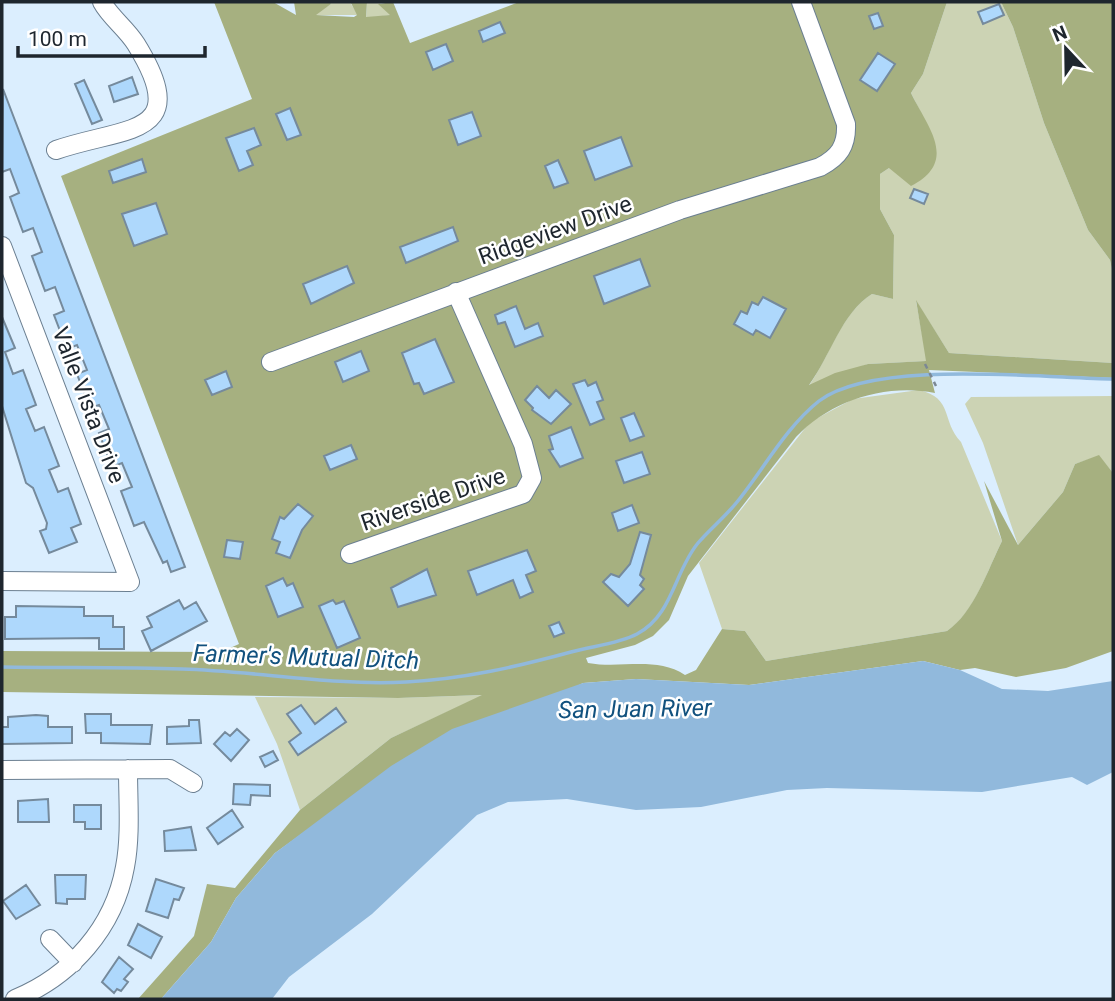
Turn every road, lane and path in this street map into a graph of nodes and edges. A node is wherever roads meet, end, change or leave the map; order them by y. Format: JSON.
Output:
{"nodes":[{"id":1,"x":102,"y":2,"type":"edge"},
{"id":2,"x":801,"y":2,"type":"edge"},
{"id":3,"x":56,"y":150,"type":"dead end"},
{"id":4,"x":2,"y":246,"type":"edge"},
{"id":5,"x":456,"y":292,"type":"junction"},
{"id":6,"x":271,"y":362,"type":"dead end"},
{"id":7,"x":925,"y":364,"type":"dead end"},
{"id":8,"x":936,"y":386,"type":"dead end"},
{"id":9,"x":350,"y":554,"type":"dead end"},
{"id":10,"x":2,"y":581,"type":"edge"},
{"id":11,"x":128,"y":769,"type":"junction"},
{"id":12,"x":2,"y":770,"type":"edge"},
{"id":13,"x":193,"y":783,"type":"dead end"},
{"id":14,"x":50,"y":939,"type":"dead end"},
{"id":15,"x":73,"y":963,"type":"junction"},
{"id":16,"x":15,"y":999,"type":"edge"}],
"edges":[{"from":1,"to":3,"type":"street"},
{"from":2,"to":5,"type":"street","name":"Ridgeview Drive"},
{"from":4,"to":10,"type":"street","name":"Valle Vista Drive"},
{"from":5,"to":6,"type":"street","name":"Ridgeview Drive"},
{"from":5,"to":9,"type":"street","name":"Riverside Drive"},
{"from":7,"to":8,"type":"path"},
{"from":11,"to":12,"type":"street"},
{"from":11,"to":13,"type":"street"},
{"from":11,"to":15,"type":"street"},
{"from":14,"to":15,"type":"street"},
{"from":15,"to":16,"type":"street"}]}
